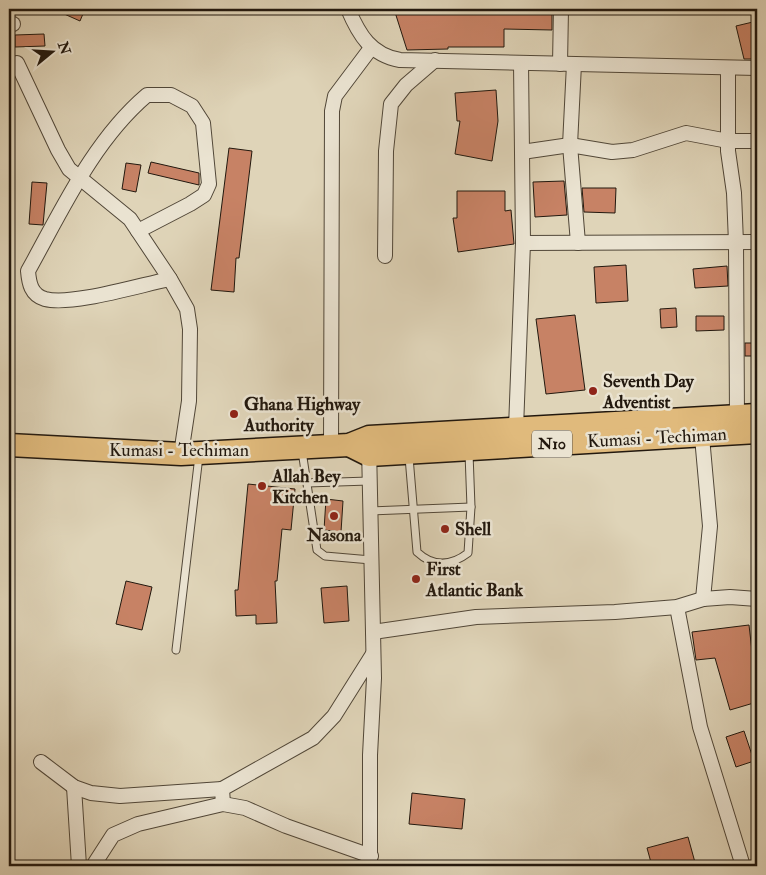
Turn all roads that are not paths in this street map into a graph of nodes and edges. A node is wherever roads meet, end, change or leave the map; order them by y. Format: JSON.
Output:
{"nodes":[{"id":1,"x":348,"y":9,"type":"edge"},
{"id":2,"x":561,"y":9,"type":"edge"},
{"id":3,"x":370,"y":48,"type":"junction"},
{"id":4,"x":434,"y":60,"type":"junction"},
{"id":5,"x":17,"y":63,"type":"dead end"},
{"id":6,"x":521,"y":63,"type":"junction"},
{"id":7,"x":560,"y":64,"type":"junction"},
{"id":8,"x":574,"y":64,"type":"junction"},
{"id":9,"x":728,"y":68,"type":"junction"},
{"id":10,"x":757,"y":68,"type":"edge"},
{"id":11,"x":728,"y":141,"type":"junction"},
{"id":12,"x":757,"y":141,"type":"edge"},
{"id":13,"x":570,"y":145,"type":"junction"},
{"id":14,"x":522,"y":152,"type":"junction"},
{"id":15,"x":79,"y":178,"type":"junction"},
{"id":16,"x":138,"y":231,"type":"junction"},
{"id":17,"x":757,"y":242,"type":"edge"},
{"id":18,"x":522,"y":243,"type":"junction"},
{"id":19,"x":578,"y":243,"type":"junction"},
{"id":20,"x":736,"y":243,"type":"junction"},
{"id":21,"x":384,"y":256,"type":"dead end"},
{"id":22,"x":170,"y":278,"type":"junction"},
{"id":23,"x":747,"y":415,"type":"edge"},
{"id":24,"x":516,"y":428,"type":"junction"},
{"id":25,"x":757,"y":432,"type":"edge"},
{"id":26,"x":702,"y":437,"type":"junction"},
{"id":27,"x":9,"y":445,"type":"edge"},
{"id":28,"x":354,"y":446,"type":"junction"},
{"id":29,"x":302,"y":448,"type":"junction"},
{"id":30,"x":469,"y":448,"type":"junction"},
{"id":31,"x":409,"y":452,"type":"junction"},
{"id":32,"x":190,"y":453,"type":"junction"},
{"id":33,"x":369,"y":481,"type":"junction"},
{"id":34,"x":307,"y":483,"type":"junction"},
{"id":35,"x":471,"y":506,"type":"junction"},
{"id":36,"x":412,"y":509,"type":"junction"},
{"id":37,"x":370,"y":511,"type":"junction"},
{"id":38,"x":371,"y":560,"type":"junction"},
{"id":39,"x":703,"y":599,"type":"junction"},
{"id":40,"x":757,"y":599,"type":"edge"},
{"id":41,"x":677,"y":607,"type":"junction"},
{"id":42,"x":373,"y":632,"type":"junction"},
{"id":43,"x":176,"y":650,"type":"dead end"},
{"id":44,"x":373,"y":653,"type":"junction"},
{"id":45,"x":41,"y":762,"type":"dead end"},
{"id":46,"x":74,"y":787,"type":"junction"},
{"id":47,"x":222,"y":788,"type":"junction"},
{"id":48,"x":223,"y":804,"type":"junction"},
{"id":49,"x":371,"y":861,"type":"edge"},
{"id":50,"x":79,"y":866,"type":"edge"},
{"id":51,"x":93,"y":866,"type":"edge"},
{"id":52,"x":743,"y":866,"type":"edge"}],
"edges":[{"from":1,"to":3,"type":"street"},
{"from":2,"to":7,"type":"street"},
{"from":3,"to":4,"type":"street"},
{"from":3,"to":28,"type":"street"},
{"from":4,"to":6,"type":"street"},
{"from":4,"to":21,"type":"street"},
{"from":5,"to":15,"type":"street"},
{"from":6,"to":7,"type":"street"},
{"from":6,"to":14,"type":"street"},
{"from":7,"to":8,"type":"street"},
{"from":8,"to":9,"type":"street"},
{"from":8,"to":13,"type":"street"},
{"from":9,"to":10,"type":"street"},
{"from":9,"to":11,"type":"street"},
{"from":11,"to":12,"type":"street"},
{"from":11,"to":13,"type":"street"},
{"from":11,"to":20,"type":"street"},
{"from":13,"to":14,"type":"street"},
{"from":13,"to":19,"type":"street"},
{"from":14,"to":18,"type":"street"},
{"from":15,"to":16,"type":"street"},
{"from":15,"to":16,"type":"street"},
{"from":15,"to":22,"type":"street"},
{"from":16,"to":22,"type":"street"},
{"from":17,"to":20,"type":"street"},
{"from":18,"to":19,"type":"street"},
{"from":18,"to":24,"type":"street"},
{"from":19,"to":20,"type":"street"},
{"from":20,"to":23,"type":"street"},
{"from":22,"to":32,"type":"street"},
{"from":23,"to":24,"type":"highway","name":"Kumasi - Techiman","number":"N10"},
{"from":24,"to":28,"type":"highway","name":"Kumasi - Techiman","number":"N10"},
{"from":25,"to":26,"type":"highway","name":"Kumasi - Techiman","number":"N10"},
{"from":26,"to":30,"type":"highway","name":"Kumasi - Techiman","number":"N10"},
{"from":26,"to":39,"type":"street"},
{"from":27,"to":32,"type":"highway","name":"Kumasi - Techiman","number":"N10"},
{"from":28,"to":29,"type":"highway","name":"Kumasi - Techiman","number":"N10"},
{"from":28,"to":31,"type":"highway","name":"Kumasi - Techiman","number":"N10"},
{"from":28,"to":33,"type":"street"},
{"from":29,"to":32,"type":"highway","name":"Kumasi - Techiman","number":"N10"},
{"from":29,"to":34,"type":"lane"},
{"from":30,"to":31,"type":"highway","name":"Kumasi - Techiman","number":"N10"},
{"from":30,"to":35,"type":"lane"},
{"from":31,"to":36,"type":"lane"},
{"from":32,"to":43,"type":"lane"},
{"from":33,"to":34,"type":"lane"},
{"from":33,"to":37,"type":"street"},
{"from":34,"to":38,"type":"lane"},
{"from":35,"to":36,"type":"lane"},
{"from":35,"to":36,"type":"lane"},
{"from":36,"to":37,"type":"lane"},
{"from":37,"to":38,"type":"street"},
{"from":38,"to":42,"type":"street"},
{"from":39,"to":40,"type":"street"},
{"from":39,"to":41,"type":"street"},
{"from":41,"to":42,"type":"street"},
{"from":41,"to":52,"type":"street"},
{"from":42,"to":44,"type":"street"},
{"from":44,"to":47,"type":"street"},
{"from":44,"to":49,"type":"street"},
{"from":45,"to":46,"type":"street"},
{"from":46,"to":47,"type":"street"},
{"from":46,"to":50,"type":"street"},
{"from":47,"to":48,"type":"street"},
{"from":48,"to":49,"type":"street"},
{"from":48,"to":51,"type":"street"}]}
